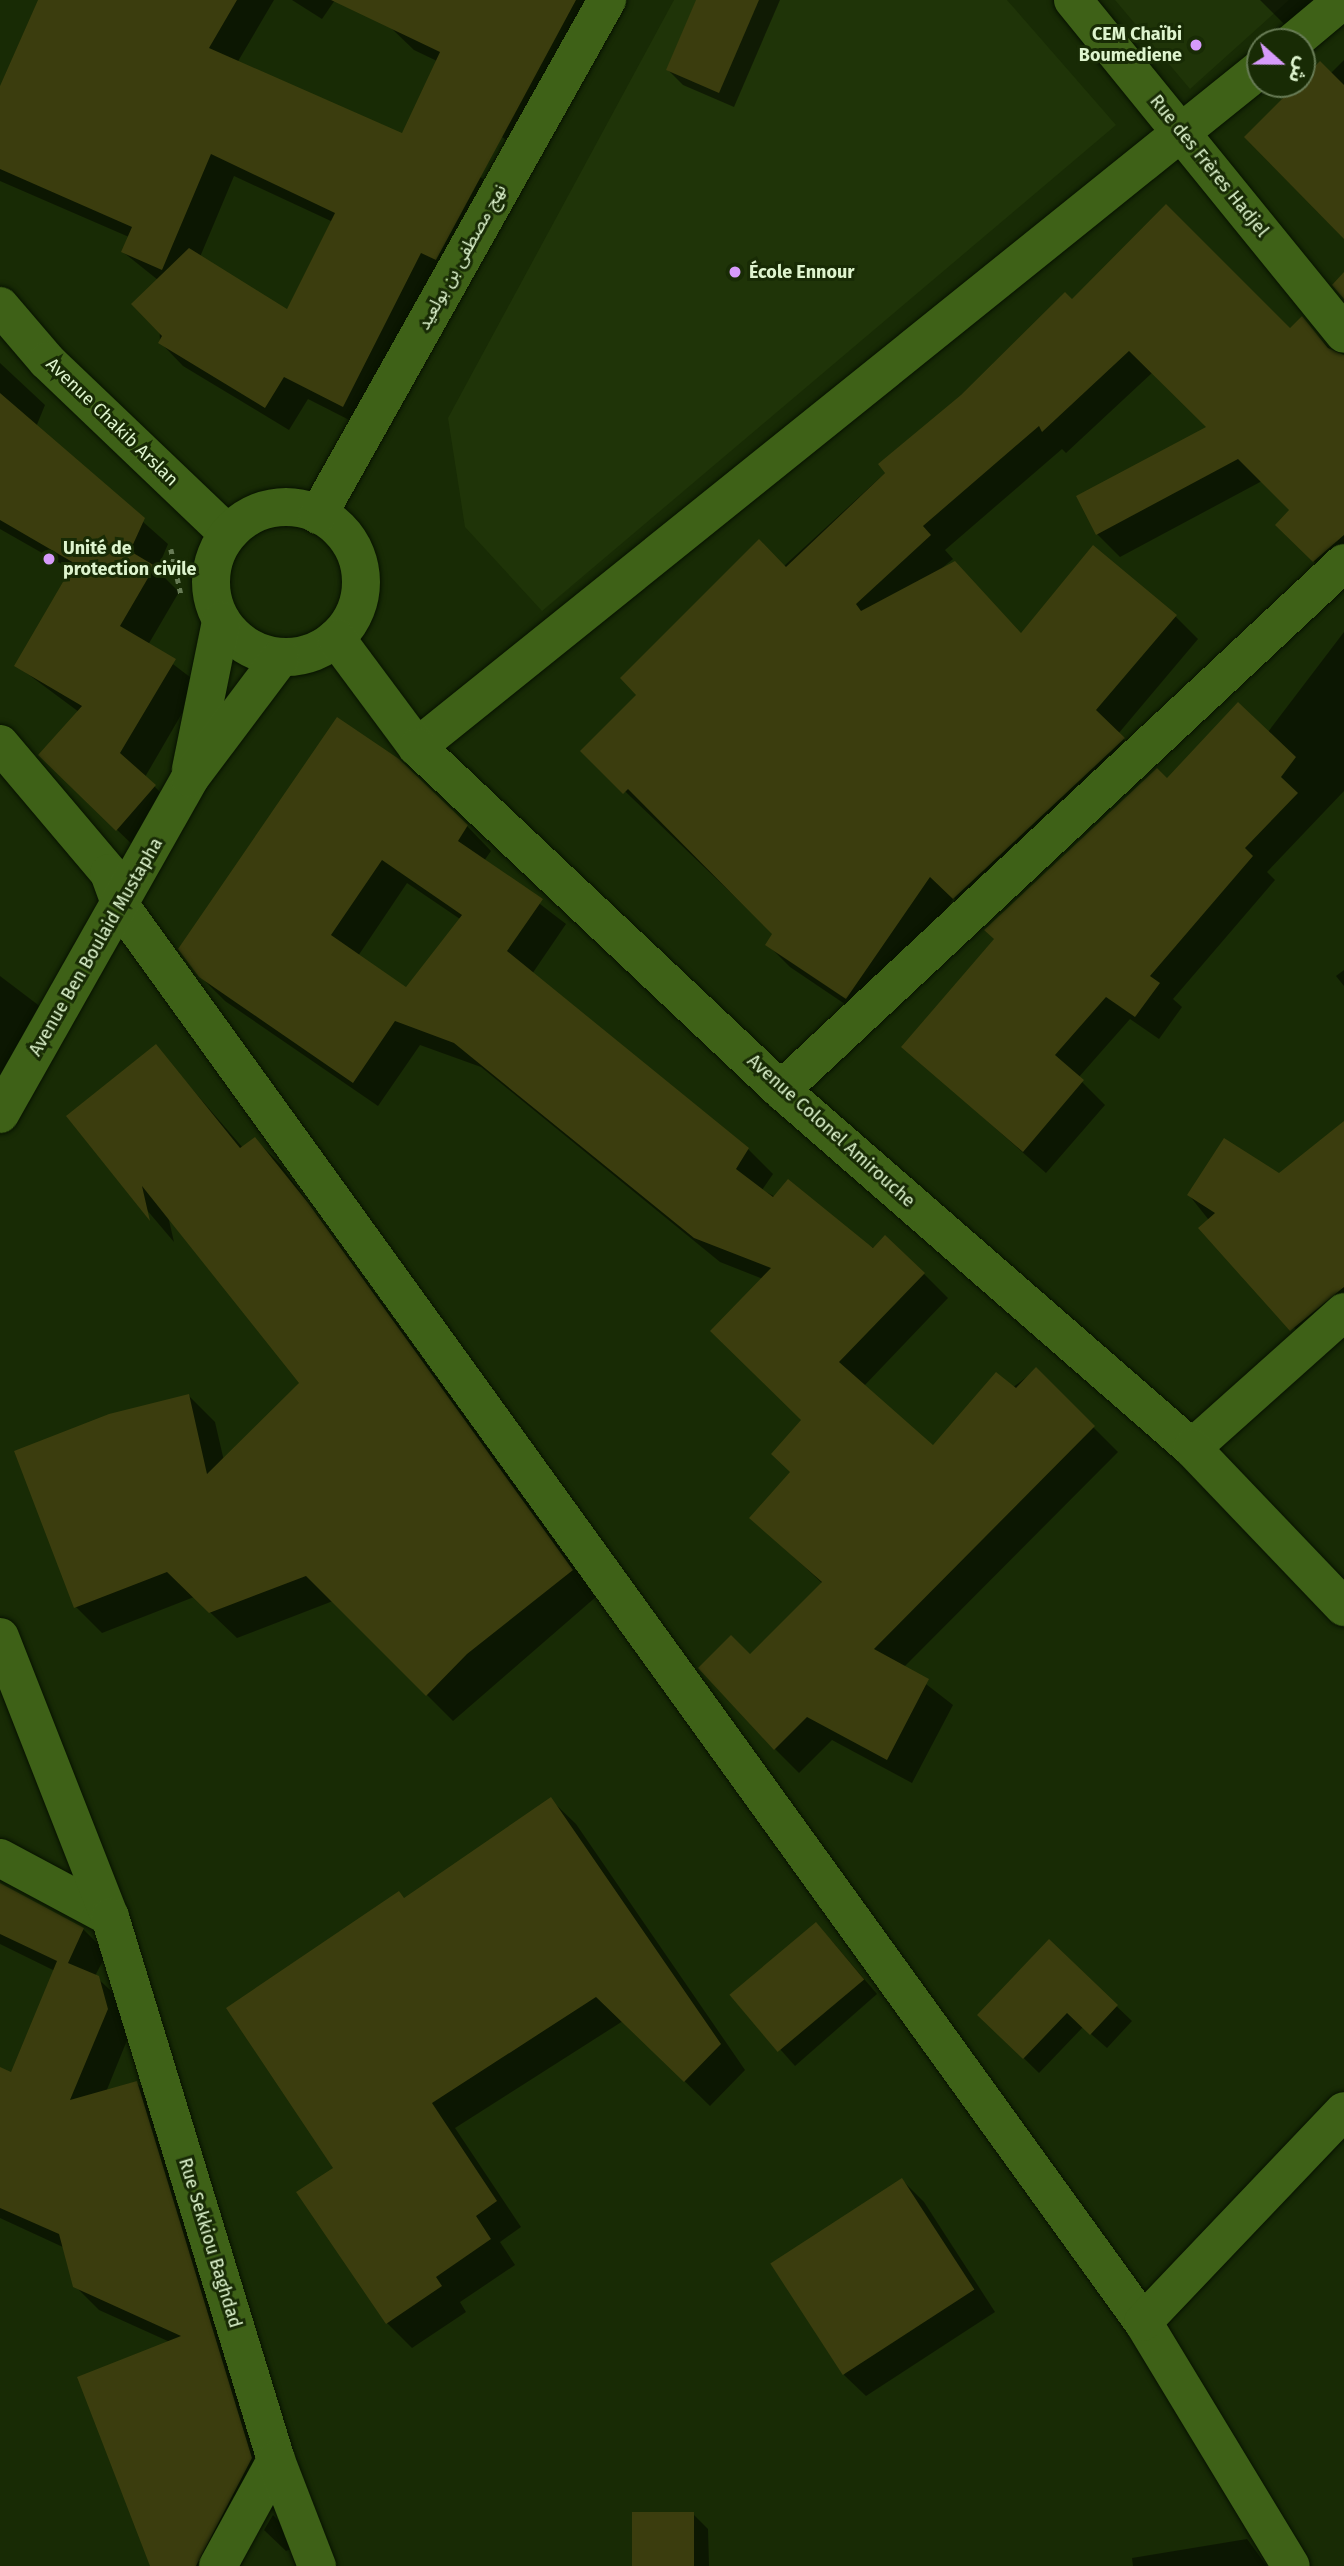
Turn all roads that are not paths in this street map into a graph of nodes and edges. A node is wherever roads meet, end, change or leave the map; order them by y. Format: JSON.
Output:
{"nodes":[{"id":1,"x":607,"y":0,"type":"edge"},
{"id":2,"x":1073,"y":0,"type":"edge"},
{"id":3,"x":1343,"y":0,"type":"edge"},
{"id":4,"x":1310,"y":28,"type":"edge"},
{"id":5,"x":1246,"y":81,"type":"edge"},
{"id":6,"x":1184,"y":133,"type":"junction"},
{"id":7,"x":0,"y":306,"type":"edge"},
{"id":8,"x":1344,"y":334,"type":"edge"},
{"id":9,"x":318,"y":514,"type":"junction"},
{"id":10,"x":228,"y":534,"type":"junction"},
{"id":11,"x":1344,"y":563,"type":"edge"},
{"id":12,"x":221,"y":621,"type":"junction"},
{"id":13,"x":336,"y":638,"type":"junction"},
{"id":14,"x":280,"y":658,"type":"junction"},
{"id":15,"x":0,"y":744,"type":"edge"},
{"id":16,"x":417,"y":747,"type":"junction"},
{"id":17,"x":190,"y":778,"type":"junction"},
{"id":18,"x":122,"y":908,"type":"junction"},
{"id":19,"x":782,"y":1090,"type":"junction"},
{"id":20,"x":0,"y":1114,"type":"edge"},
{"id":21,"x":1344,"y":1312,"type":"edge"},
{"id":22,"x":1192,"y":1448,"type":"junction"},
{"id":23,"x":1344,"y":1607,"type":"edge"},
{"id":24,"x":0,"y":1637,"type":"edge"},
{"id":25,"x":0,"y":1858,"type":"edge"},
{"id":26,"x":110,"y":1917,"type":"junction"},
{"id":27,"x":1344,"y":2111,"type":"edge"},
{"id":28,"x":1143,"y":2322,"type":"junction"},
{"id":29,"x":276,"y":2460,"type":"junction"},
{"id":30,"x":218,"y":2566,"type":"edge"},
{"id":31,"x":317,"y":2566,"type":"edge"},
{"id":32,"x":1290,"y":2566,"type":"edge"}],
"edges":[{"from":1,"to":9,"type":"street","name":"نهج مصطفى بن بولعيد"},
{"from":2,"to":6,"type":"street","name":"Rue des Frères Hadjel"},
{"from":3,"to":4,"type":"street"},
{"from":5,"to":6,"type":"street"},
{"from":6,"to":8,"type":"street","name":"Rue des Frères Hadjel"},
{"from":6,"to":16,"type":"street"},
{"from":7,"to":10,"type":"street","name":"Avenue Chakib Arslan"},
{"from":9,"to":10,"type":"street"},
{"from":9,"to":13,"type":"street"},
{"from":10,"to":12,"type":"street"},
{"from":11,"to":19,"type":"street"},
{"from":12,"to":14,"type":"street"},
{"from":12,"to":17,"type":"street"},
{"from":13,"to":14,"type":"street"},
{"from":13,"to":16,"type":"street","name":"Avenue Colonel Amirouche"},
{"from":14,"to":17,"type":"street"},
{"from":15,"to":18,"type":"street"},
{"from":16,"to":19,"type":"street","name":"Avenue Colonel Amirouche"},
{"from":17,"to":18,"type":"street","name":"Avenue Ben Boulaid Mustapha"},
{"from":18,"to":20,"type":"street","name":"Avenue Ben Boulaid Mustapha"},
{"from":18,"to":28,"type":"street"},
{"from":19,"to":22,"type":"street","name":"Avenue Colonel Amirouche"},
{"from":21,"to":22,"type":"street"},
{"from":22,"to":23,"type":"street","name":"Avenue Colonel Amirouche"},
{"from":24,"to":26,"type":"street","name":"Rue Sekkiou Baghdad"},
{"from":25,"to":26,"type":"street"},
{"from":26,"to":29,"type":"street","name":"Rue Sekkiou Baghdad"},
{"from":27,"to":28,"type":"street"},
{"from":28,"to":32,"type":"street"},
{"from":29,"to":30,"type":"street"},
{"from":29,"to":31,"type":"street","name":"Rue Sekkiou Baghdad"}]}
